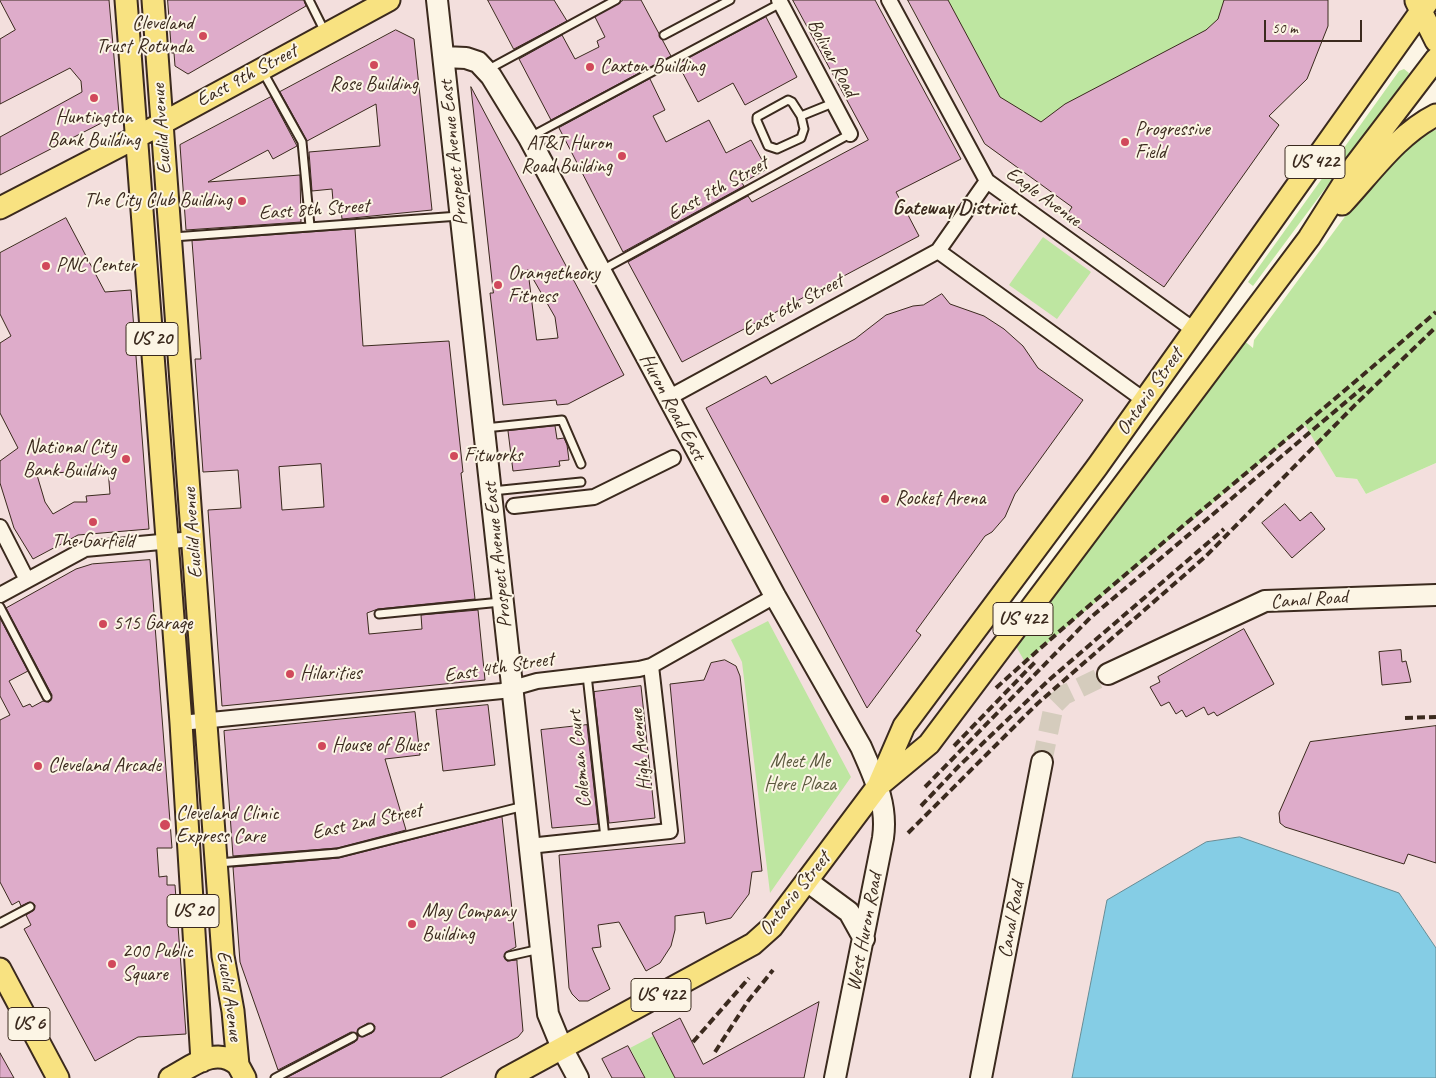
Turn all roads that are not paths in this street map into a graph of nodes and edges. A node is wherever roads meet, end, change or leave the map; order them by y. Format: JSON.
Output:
{"nodes":[{"id":1,"x":126,"y":0,"type":"edge"},
{"id":2,"x":153,"y":0,"type":"edge"},
{"id":3,"x":308,"y":0,"type":"edge"},
{"id":4,"x":389,"y":0,"type":"edge"},
{"id":5,"x":437,"y":0,"type":"edge"},
{"id":6,"x":597,"y":0,"type":"edge"},
{"id":7,"x":616,"y":0,"type":"edge"},
{"id":8,"x":730,"y":0,"type":"edge"},
{"id":9,"x":889,"y":0,"type":"edge"},
{"id":10,"x":780,"y":2,"type":"edge"},
{"id":11,"x":1422,"y":4,"type":"edge"},
{"id":12,"x":601,"y":8,"type":"junction"},
{"id":13,"x":326,"y":34,"type":"junction"},
{"id":14,"x":664,"y":35,"type":"dead end"},
{"id":15,"x":1436,"y":41,"type":"edge"},
{"id":16,"x":444,"y":57,"type":"junction"},
{"id":17,"x":1436,"y":60,"type":"edge"},
{"id":18,"x":261,"y":68,"type":"junction"},
{"id":19,"x":486,"y":70,"type":"junction"},
{"id":20,"x":833,"y":103,"type":"junction"},
{"id":21,"x":1436,"y":115,"type":"edge"},
{"id":22,"x":802,"y":116,"type":"junction"},
{"id":23,"x":161,"y":122,"type":"junction"},
{"id":24,"x":850,"y":134,"type":"joint"},
{"id":25,"x":137,"y":137,"type":"junction"},
{"id":26,"x":529,"y":138,"type":"junction"},
{"id":27,"x":987,"y":181,"type":"junction"},
{"id":28,"x":0,"y":208,"type":"edge"},
{"id":29,"x":461,"y":216,"type":"junction"},
{"id":30,"x":310,"y":226,"type":"junction"},
{"id":31,"x":170,"y":237,"type":"junction"},
{"id":32,"x":1309,"y":238,"type":"junction"},
{"id":33,"x":938,"y":250,"type":"junction"},
{"id":34,"x":601,"y":271,"type":"junction"},
{"id":35,"x":1194,"y":330,"type":"junction"},
{"id":36,"x":668,"y":398,"type":"junction"},
{"id":37,"x":1144,"y":400,"type":"junction"},
{"id":38,"x":485,"y":428,"type":"junction"},
{"id":39,"x":673,"y":458,"type":"dead end"},
{"id":40,"x":581,"y":464,"type":"dead end"},
{"id":41,"x":581,"y":482,"type":"dead end"},
{"id":42,"x":492,"y":491,"type":"junction"},
{"id":43,"x":514,"y":506,"type":"dead end"},
{"id":44,"x":0,"y":527,"type":"edge"},
{"id":45,"x":193,"y":539,"type":"junction"},
{"id":46,"x":168,"y":542,"type":"junction"},
{"id":47,"x":27,"y":580,"type":"junction"},
{"id":48,"x":0,"y":595,"type":"edge"},
{"id":49,"x":1436,"y":595,"type":"edge"},
{"id":50,"x":775,"y":596,"type":"junction"},
{"id":51,"x":503,"y":602,"type":"junction"},
{"id":52,"x":0,"y":607,"type":"edge"},
{"id":53,"x":379,"y":614,"type":"dead end"},
{"id":54,"x":651,"y":666,"type":"junction"},
{"id":55,"x":1108,"y":674,"type":"tunnel mouth"},
{"id":56,"x":587,"y":675,"type":"junction"},
{"id":57,"x":512,"y":689,"type":"junction"},
{"id":58,"x":47,"y":697,"type":"dead end"},
{"id":59,"x":206,"y":722,"type":"junction"},
{"id":60,"x":181,"y":723,"type":"junction"},
{"id":61,"x":1042,"y":762,"type":"tunnel mouth"},
{"id":62,"x":878,"y":786,"type":"junction"},
{"id":63,"x":524,"y":806,"type":"junction"},
{"id":64,"x":605,"y":838,"type":"junction"},
{"id":65,"x":529,"y":846,"type":"junction"},
{"id":66,"x":216,"y":863,"type":"junction"},
{"id":67,"x":807,"y":881,"type":"junction"},
{"id":68,"x":30,"y":907,"type":"dead end"},
{"id":69,"x":0,"y":923,"type":"edge"},
{"id":70,"x":864,"y":939,"type":"junction"},
{"id":71,"x":541,"y":949,"type":"junction"},
{"id":72,"x":509,"y":956,"type":"dead end"},
{"id":73,"x":0,"y":970,"type":"edge"},
{"id":74,"x":370,"y":1028,"type":"dead end"},
{"id":75,"x":362,"y":1032,"type":"dead end"},
{"id":76,"x":353,"y":1036,"type":"dead end"},
{"id":77,"x":562,"y":1048,"type":"junction"},
{"id":78,"x":202,"y":1061,"type":"junction"},
{"id":79,"x":241,"y":1072,"type":"edge"},
{"id":80,"x":58,"y":1078,"type":"edge"},
{"id":81,"x":170,"y":1078,"type":"edge"},
{"id":82,"x":275,"y":1078,"type":"edge"},
{"id":83,"x":507,"y":1078,"type":"edge"},
{"id":84,"x":578,"y":1078,"type":"edge"},
{"id":85,"x":835,"y":1078,"type":"edge"},
{"id":86,"x":981,"y":1078,"type":"edge"}],
"edges":[{"from":1,"to":25,"type":"main road","name":"Euclid Avenue","number":"US 20"},
{"from":2,"to":23,"type":"main road","name":"Euclid Avenue","number":"US 20"},
{"from":3,"to":13,"type":"lane"},
{"from":4,"to":13,"type":"main road","name":"East 9th Street"},
{"from":5,"to":16,"type":"street","name":"Prospect Avenue East"},
{"from":6,"to":12,"type":"lane"},
{"from":7,"to":12,"type":"lane"},
{"from":8,"to":14,"type":"lane"},
{"from":9,"to":27,"type":"street","name":"Eagle Avenue"},
{"from":10,"to":20,"type":"street","name":"Bolivar Road"},
{"from":10,"to":26,"type":"lane"},
{"from":11,"to":15,"type":"main road"},
{"from":11,"to":35,"type":"main road","name":"Ontario Street","number":"US 422"},
{"from":12,"to":19,"type":"lane"},
{"from":13,"to":18,"type":"main road","name":"East 9th Street"},
{"from":16,"to":19,"type":"street"},
{"from":16,"to":29,"type":"street","name":"Prospect Avenue East"},
{"from":17,"to":32,"type":"main road","name":"Ontario Street","number":"US 422"},
{"from":18,"to":23,"type":"main road","name":"East 9th Street"},
{"from":18,"to":30,"type":"lane"},
{"from":19,"to":26,"type":"street","name":"Huron Road East"},
{"from":20,"to":22,"type":"lane"},
{"from":20,"to":24,"type":"street","name":"Bolivar Road"},
{"from":21,"to":32,"type":"main road"},
{"from":22,"to":22,"type":"lane"},
{"from":23,"to":25,"type":"main road","name":"East 9th Street"},
{"from":23,"to":31,"type":"main road","name":"Euclid Avenue","number":"US 20"},
{"from":24,"to":34,"type":"lane","name":"East 7th Street"},
{"from":25,"to":28,"type":"main road","name":"East 9th Street"},
{"from":25,"to":46,"type":"main road","name":"Euclid Avenue","number":"US 20"},
{"from":26,"to":34,"type":"street","name":"Huron Road East"},
{"from":27,"to":33,"type":"street","name":"East 6th Street"},
{"from":27,"to":35,"type":"street","name":"Eagle Avenue"},
{"from":29,"to":30,"type":"lane","name":"East 8th Street"},
{"from":29,"to":38,"type":"street","name":"Prospect Avenue East"},
{"from":30,"to":31,"type":"lane","name":"East 8th Street"},
{"from":31,"to":45,"type":"main road","name":"Euclid Avenue","number":"US 20"},
{"from":32,"to":62,"type":"main road","name":"Ontario Street","number":"US 422"},
{"from":33,"to":36,"type":"street","name":"East 6th Street"},
{"from":33,"to":37,"type":"street"},
{"from":34,"to":36,"type":"street","name":"Huron Road East"},
{"from":35,"to":37,"type":"main road","name":"Ontario Street","number":"US 422"},
{"from":36,"to":50,"type":"street","name":"Huron Road East"},
{"from":37,"to":62,"type":"main road","name":"Ontario Street","number":"US 422"},
{"from":38,"to":40,"type":"lane"},
{"from":38,"to":42,"type":"street","name":"Prospect Avenue East"},
{"from":39,"to":43,"type":"street"},
{"from":41,"to":42,"type":"lane"},
{"from":42,"to":51,"type":"street","name":"Prospect Avenue East"},
{"from":44,"to":47,"type":"street"},
{"from":45,"to":46,"type":"street"},
{"from":45,"to":59,"type":"main road","name":"Euclid Avenue","number":"US 20"},
{"from":46,"to":47,"type":"street"},
{"from":46,"to":60,"type":"main road","name":"Euclid Avenue","number":"US 20"},
{"from":47,"to":48,"type":"street"},
{"from":49,"to":55,"type":"street","name":"Canal Road"},
{"from":50,"to":54,"type":"street","name":"East 4th Street"},
{"from":50,"to":62,"type":"street","name":"Huron Road East"},
{"from":51,"to":53,"type":"lane"},
{"from":51,"to":57,"type":"street","name":"Prospect Avenue East"},
{"from":52,"to":58,"type":"lane"},
{"from":54,"to":56,"type":"street","name":"East 4th Street"},
{"from":54,"to":64,"type":"street","name":"High Avenue"},
{"from":56,"to":57,"type":"street","name":"East 4th Street"},
{"from":56,"to":64,"type":"lane","name":"Coleman Court"},
{"from":57,"to":59,"type":"street","name":"East 4th Street"},
{"from":57,"to":63,"type":"street","name":"Prospect Avenue East"},
{"from":59,"to":60,"type":"street","name":"East 4th Street"},
{"from":59,"to":66,"type":"main road","name":"Euclid Avenue","number":"US 20"},
{"from":60,"to":78,"type":"main road","name":"Euclid Avenue","number":"US 20"},
{"from":61,"to":86,"type":"street","name":"Canal Road"},
{"from":62,"to":67,"type":"main road","name":"Ontario Street","number":"US 422"},
{"from":62,"to":70,"type":"street","name":"West Huron Road"},
{"from":63,"to":65,"type":"street","name":"Prospect Avenue East"},
{"from":63,"to":66,"type":"lane","name":"East 2nd Street"},
{"from":64,"to":65,"type":"street"},
{"from":65,"to":71,"type":"street","name":"Prospect Avenue East"},
{"from":66,"to":79,"type":"main road","name":"Euclid Avenue","number":"US 20"},
{"from":67,"to":70,"type":"street"},
{"from":67,"to":77,"type":"main road","name":"Ontario Street","number":"US 422"},
{"from":68,"to":69,"type":"lane"},
{"from":70,"to":85,"type":"street","name":"West Huron Road"},
{"from":71,"to":72,"type":"lane"},
{"from":71,"to":77,"type":"street","name":"Prospect Avenue East"},
{"from":73,"to":80,"type":"main road","number":"US 6"},
{"from":74,"to":75,"type":"lane"},
{"from":76,"to":82,"type":"lane"},
{"from":77,"to":83,"type":"main road","name":"Ontario Street","number":"US 422"},
{"from":77,"to":84,"type":"street","name":"Prospect Avenue East"},
{"from":78,"to":79,"type":"main road"},
{"from":78,"to":81,"type":"main road"}]}
